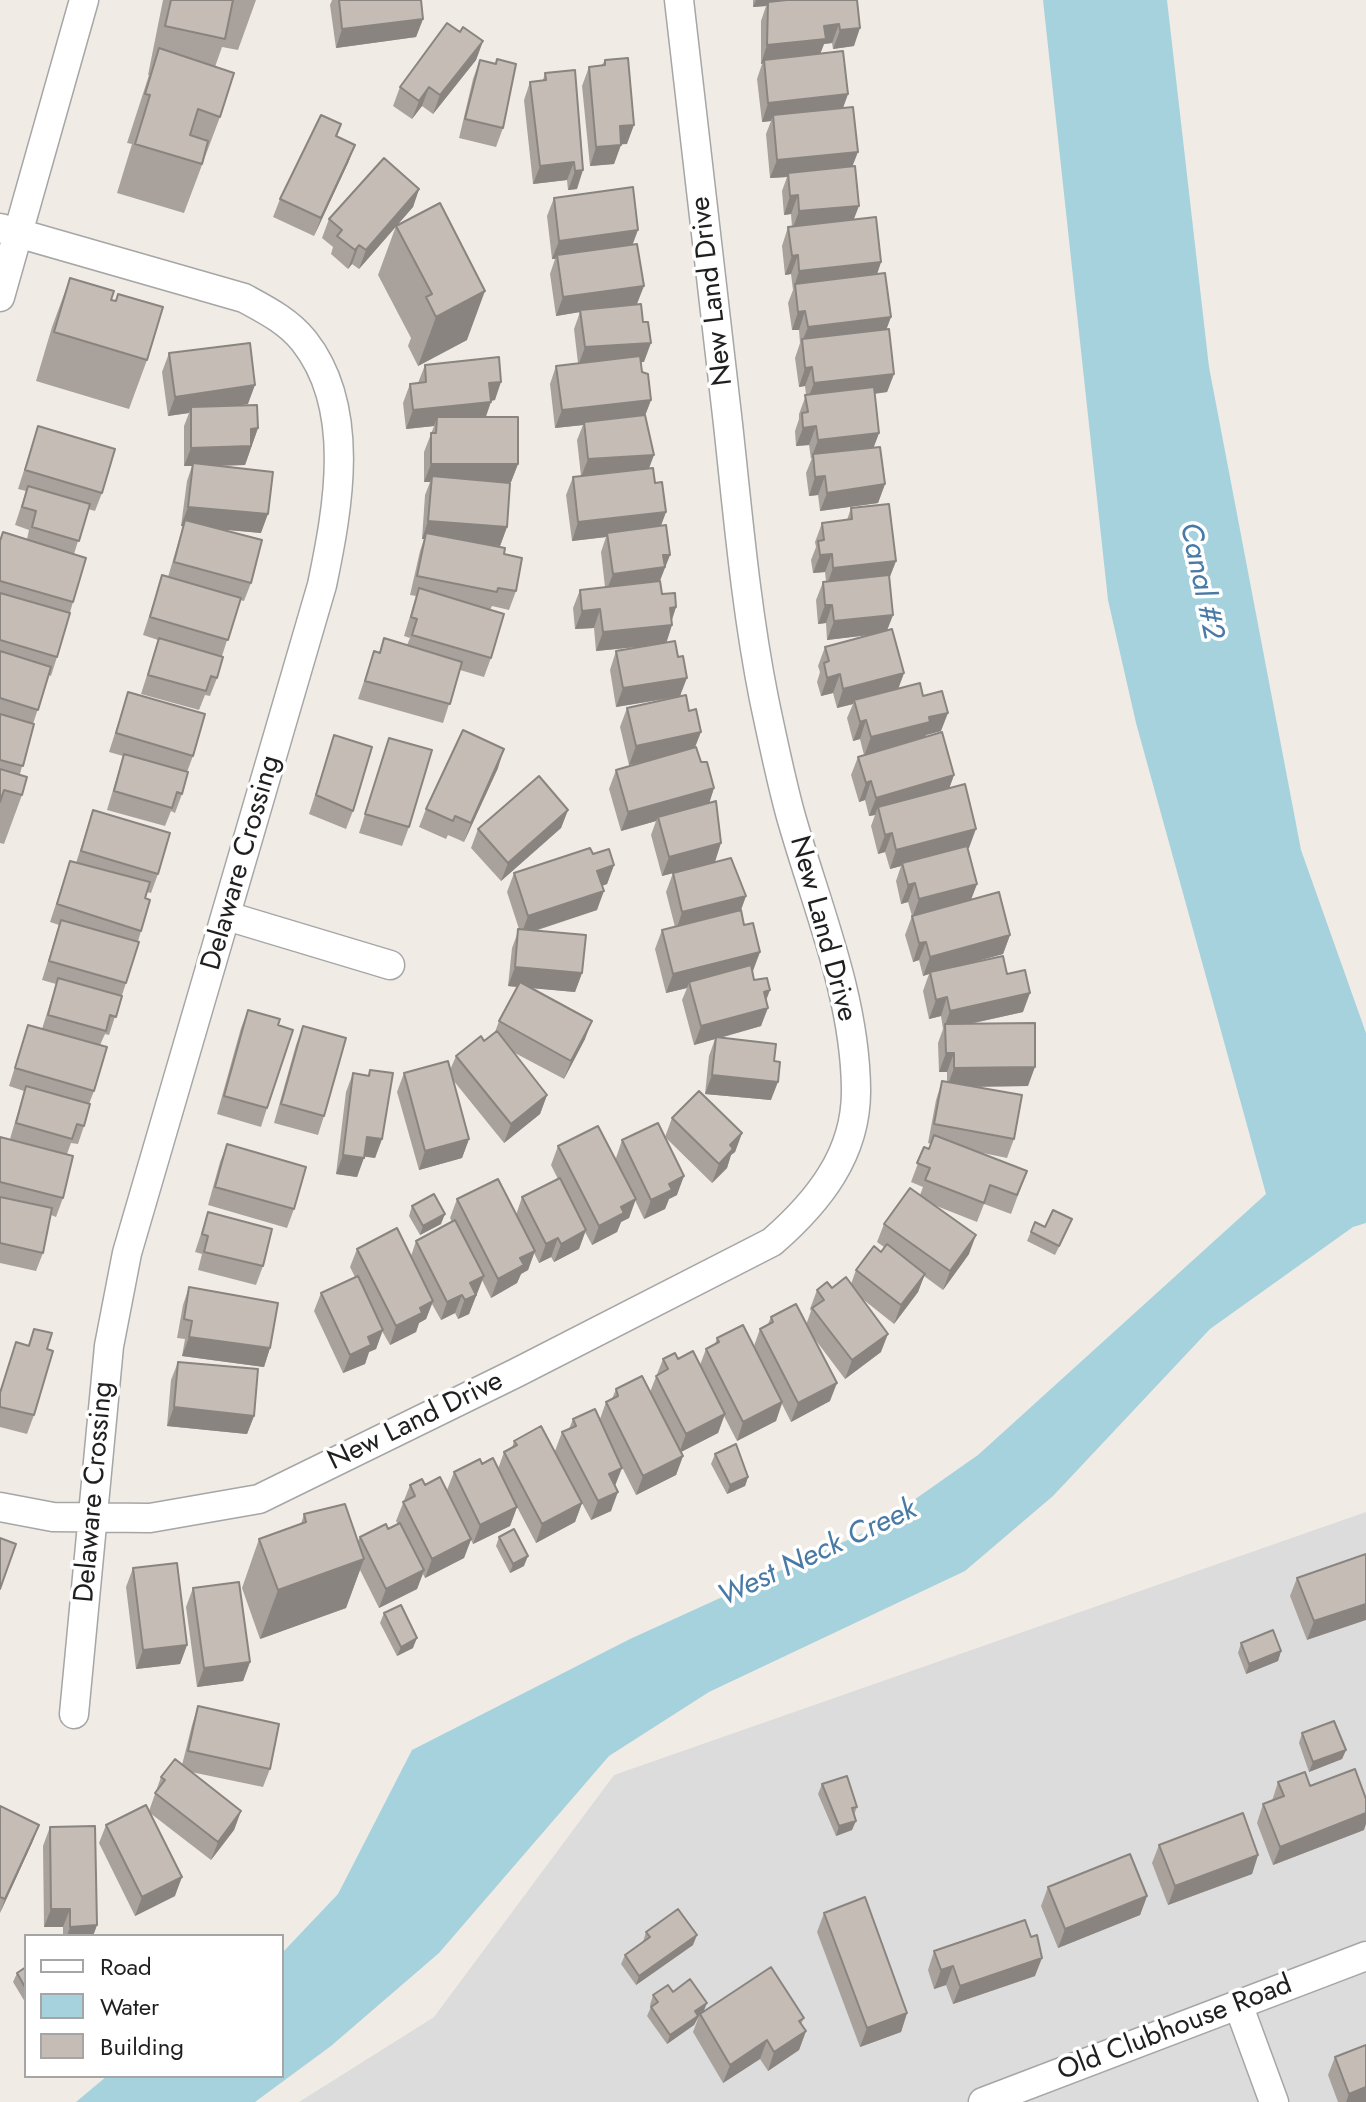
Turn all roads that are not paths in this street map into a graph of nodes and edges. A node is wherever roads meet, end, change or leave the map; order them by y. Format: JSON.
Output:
{"nodes":[{"id":1,"x":84,"y":0,"type":"edge"},
{"id":2,"x":679,"y":0,"type":"edge"},
{"id":3,"x":9,"y":231,"type":"edge"},
{"id":4,"x":0,"y":297,"type":"edge"},
{"id":5,"x":227,"y":916,"type":"junction"},
{"id":6,"x":390,"y":965,"type":"dead end"},
{"id":7,"x":0,"y":1507,"type":"edge"},
{"id":8,"x":93,"y":1519,"type":"junction"},
{"id":9,"x":74,"y":1714,"type":"dead end"},
{"id":10,"x":1366,"y":1956,"type":"edge"},
{"id":11,"x":1238,"y":2004,"type":"junction"},
{"id":12,"x":983,"y":2102,"type":"edge"},
{"id":13,"x":1274,"y":2102,"type":"edge"}],
"edges":[{"from":1,"to":3,"type":"street"},
{"from":2,"to":8,"type":"street","name":"New Land Drive"},
{"from":3,"to":4,"type":"street"},
{"from":3,"to":5,"type":"street","name":"Delaware Crossing"},
{"from":5,"to":6,"type":"street"},
{"from":5,"to":8,"type":"street","name":"Delaware Crossing"},
{"from":7,"to":8,"type":"street","name":"New Land Drive"},
{"from":8,"to":9,"type":"street","name":"Delaware Crossing"},
{"from":10,"to":11,"type":"street","name":"Old Clubhouse Road"},
{"from":11,"to":12,"type":"street","name":"Old Clubhouse Road"},
{"from":11,"to":13,"type":"street"}]}
